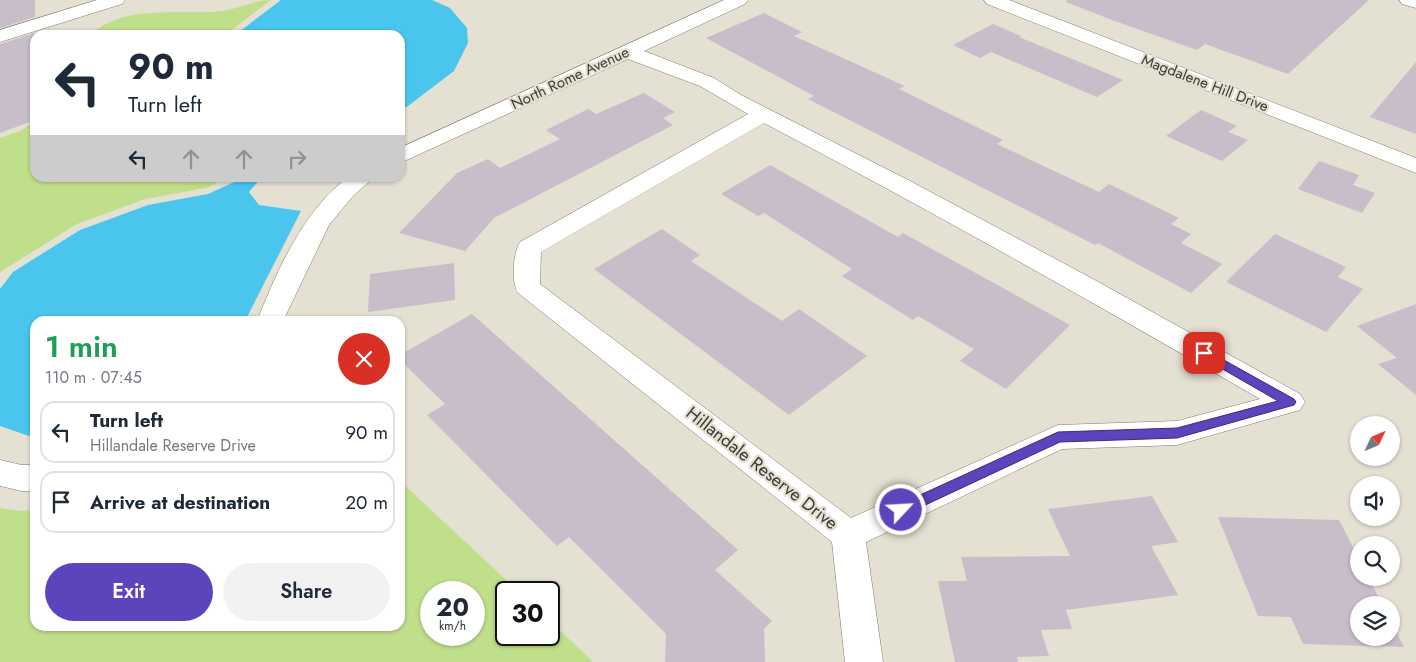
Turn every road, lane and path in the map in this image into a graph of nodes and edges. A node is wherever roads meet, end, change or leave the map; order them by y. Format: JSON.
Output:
{"nodes":[{"id":1,"x":116,"y":0,"type":"edge"},
{"id":2,"x":739,"y":0,"type":"edge"},
{"id":3,"x":993,"y":0,"type":"edge"},
{"id":4,"x":1408,"y":0,"type":"edge"},
{"id":5,"x":1416,"y":2,"type":"edge"},
{"id":6,"x":0,"y":36,"type":"edge"},
{"id":7,"x":656,"y":39,"type":"junction"},
{"id":8,"x":628,"y":52,"type":"junction"},
{"id":9,"x":706,"y":82,"type":"junction"},
{"id":10,"x":764,"y":114,"type":"junction"},
{"id":11,"x":405,"y":154,"type":"edge"},
{"id":12,"x":1416,"y":166,"type":"edge"},
{"id":13,"x":355,"y":182,"type":"edge"},
{"id":14,"x":272,"y":316,"type":"edge"},
{"id":15,"x":0,"y":473,"type":"edge"},
{"id":16,"x":30,"y":478,"type":"edge"},
{"id":17,"x":848,"y":535,"type":"junction"},
{"id":18,"x":864,"y":662,"type":"edge"}],
"edges":[{"from":1,"to":6,"type":"street"},
{"from":2,"to":7,"type":"street","name":"North Rome Avenue"},
{"from":3,"to":12,"type":"street","name":"Magdalene Hill Drive"},
{"from":4,"to":5,"type":"street"},
{"from":7,"to":8,"type":"street","name":"North Rome Avenue"},
{"from":7,"to":9,"type":"street","name":"Hillandale Reserve Drive"},
{"from":8,"to":9,"type":"street","name":"Hillandale Reserve Drive"},
{"from":8,"to":11,"type":"street","name":"North Rome Avenue"},
{"from":9,"to":10,"type":"street","name":"Hillandale Reserve Drive"},
{"from":10,"to":17,"type":"street","name":"Hillandale Reserve Drive"},
{"from":10,"to":17,"type":"street","name":"Hillandale Reserve Drive"},
{"from":13,"to":14,"type":"street"},
{"from":15,"to":16,"type":"street"},
{"from":17,"to":18,"type":"street"}]}
